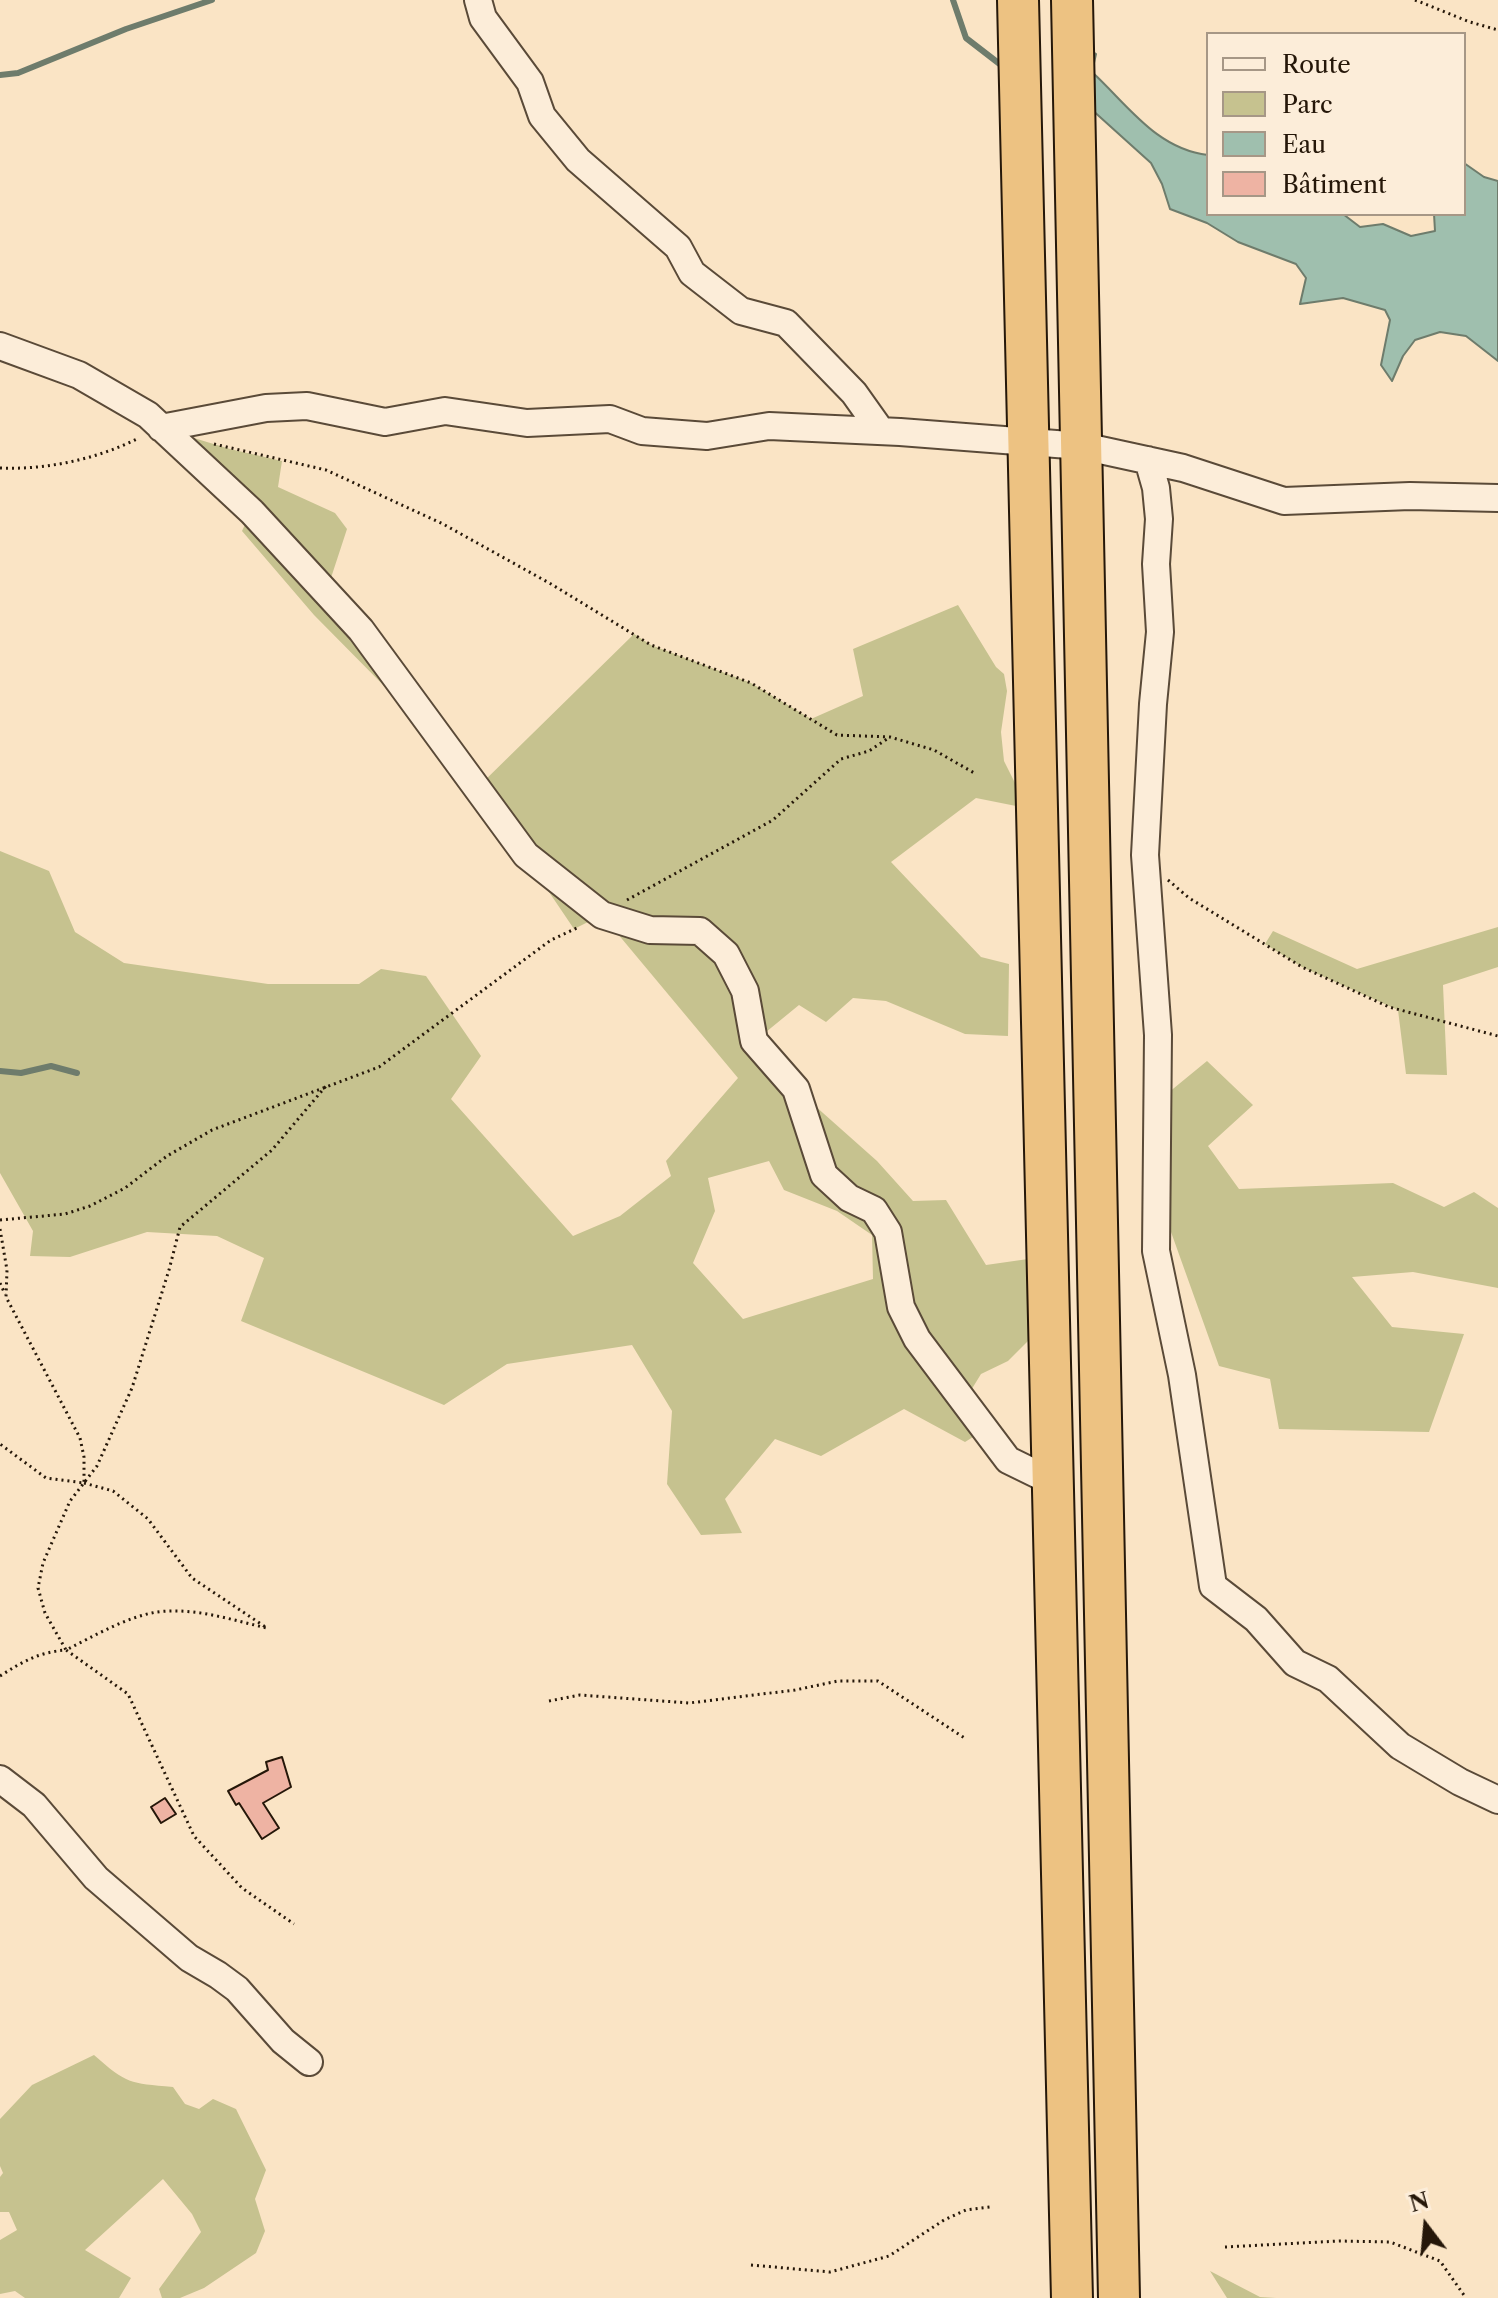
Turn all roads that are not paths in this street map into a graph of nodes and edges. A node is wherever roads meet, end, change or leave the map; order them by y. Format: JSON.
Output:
{"nodes":[{"id":1,"x":478,"y":0,"type":"edge"},
{"id":2,"x":1018,"y":0,"type":"edge"},
{"id":3,"x":1072,"y":0,"type":"edge"},
{"id":4,"x":0,"y":346,"type":"edge"},
{"id":5,"x":161,"y":428,"type":"junction"},
{"id":6,"x":881,"y":431,"type":"junction"},
{"id":7,"x":1029,"y":441,"type":"junction"},
{"id":8,"x":1082,"y":446,"type":"junction"},
{"id":9,"x":1148,"y":460,"type":"junction"},
{"id":10,"x":1498,"y":498,"type":"edge"},
{"id":11,"x":1053,"y":1482,"type":"junction"},
{"id":12,"x":0,"y":1779,"type":"edge"},
{"id":13,"x":1498,"y":1800,"type":"edge"},
{"id":14,"x":309,"y":2062,"type":"dead end"},
{"id":15,"x":1072,"y":2298,"type":"edge"},
{"id":16,"x":1119,"y":2298,"type":"edge"}],
"edges":[{"from":1,"to":6,"type":"street"},
{"from":2,"to":7,"type":"highway"},
{"from":3,"to":8,"type":"highway"},
{"from":4,"to":5,"type":"street"},
{"from":5,"to":6,"type":"street"},
{"from":5,"to":11,"type":"street"},
{"from":6,"to":7,"type":"street"},
{"from":7,"to":8,"type":"street"},
{"from":7,"to":11,"type":"highway"},
{"from":8,"to":9,"type":"street"},
{"from":8,"to":16,"type":"highway"},
{"from":9,"to":10,"type":"street"},
{"from":9,"to":13,"type":"street"},
{"from":11,"to":15,"type":"highway"},
{"from":12,"to":14,"type":"street"}]}
